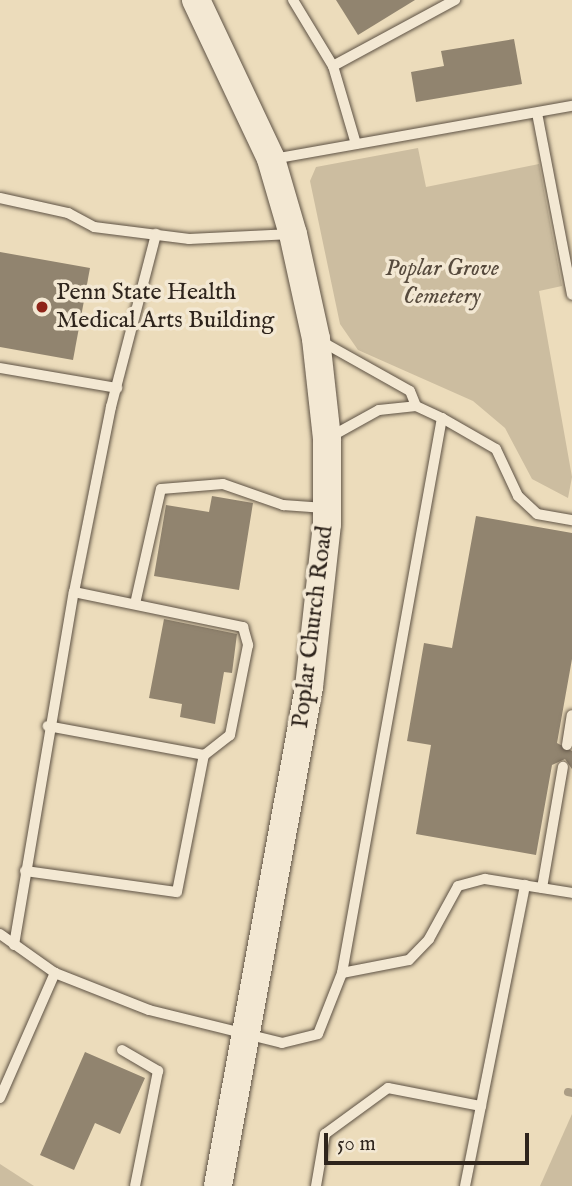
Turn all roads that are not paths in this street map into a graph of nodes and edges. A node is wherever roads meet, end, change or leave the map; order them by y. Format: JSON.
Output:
{"nodes":[{"id":1,"x":196,"y":0,"type":"edge"},
{"id":2,"x":293,"y":0,"type":"edge"},
{"id":3,"x":454,"y":0,"type":"edge"},
{"id":4,"x":333,"y":66,"type":"junction"},
{"id":5,"x":572,"y":106,"type":"edge"},
{"id":6,"x":537,"y":113,"type":"junction"},
{"id":7,"x":356,"y":144,"type":"junction"},
{"id":8,"x":271,"y":159,"type":"junction"},
{"id":9,"x":0,"y":198,"type":"edge"},
{"id":10,"x":156,"y":234,"type":"junction"},
{"id":11,"x":293,"y":234,"type":"junction"},
{"id":12,"x":572,"y":295,"type":"edge"},
{"id":13,"x":316,"y":339,"type":"junction"},
{"id":14,"x":0,"y":368,"type":"edge"},
{"id":15,"x":117,"y":388,"type":"junction"},
{"id":16,"x":416,"y":406,"type":"junction"},
{"id":17,"x":442,"y":418,"type":"junction"},
{"id":18,"x":327,"y":439,"type":"junction"},
{"id":19,"x":327,"y":508,"type":"junction"},
{"id":20,"x":572,"y":520,"type":"edge"},
{"id":21,"x":74,"y":592,"type":"junction"},
{"id":22,"x":135,"y":604,"type":"junction"},
{"id":23,"x":572,"y":715,"type":"edge"},
{"id":24,"x":48,"y":726,"type":"junction"},
{"id":25,"x":567,"y":745,"type":"dead end"},
{"id":26,"x":204,"y":755,"type":"junction"},
{"id":27,"x":563,"y":767,"type":"dead end"},
{"id":28,"x":25,"y":871,"type":"junction"},
{"id":29,"x":525,"y":885,"type":"junction"},
{"id":30,"x":542,"y":888,"type":"junction"},
{"id":31,"x":572,"y":893,"type":"edge"},
{"id":32,"x":0,"y":934,"type":"edge"},
{"id":33,"x":14,"y":945,"type":"junction"},
{"id":34,"x":55,"y":973,"type":"junction"},
{"id":35,"x":342,"y":973,"type":"junction"},
{"id":36,"x":245,"y":1033,"type":"junction"},
{"id":37,"x":122,"y":1050,"type":"dead end"},
{"id":38,"x":0,"y":1098,"type":"edge"},
{"id":39,"x":481,"y":1107,"type":"junction"},
{"id":40,"x":135,"y":1186,"type":"edge"},
{"id":41,"x":218,"y":1186,"type":"edge"},
{"id":42,"x":316,"y":1186,"type":"edge"},
{"id":43,"x":465,"y":1186,"type":"edge"}],
"edges":[{"from":1,"to":8,"type":"street","name":"Poplar Church Road"},
{"from":2,"to":4,"type":"lane"},
{"from":3,"to":4,"type":"lane"},
{"from":4,"to":7,"type":"lane"},
{"from":5,"to":6,"type":"lane"},
{"from":6,"to":7,"type":"lane"},
{"from":6,"to":12,"type":"lane"},
{"from":7,"to":8,"type":"lane"},
{"from":8,"to":11,"type":"street","name":"Poplar Church Road"},
{"from":9,"to":10,"type":"lane"},
{"from":10,"to":11,"type":"lane"},
{"from":10,"to":15,"type":"lane"},
{"from":11,"to":13,"type":"street","name":"Poplar Church Road"},
{"from":13,"to":16,"type":"lane"},
{"from":13,"to":18,"type":"street","name":"Poplar Church Road"},
{"from":14,"to":15,"type":"lane"},
{"from":15,"to":21,"type":"lane"},
{"from":16,"to":17,"type":"lane"},
{"from":16,"to":18,"type":"lane"},
{"from":17,"to":20,"type":"lane"},
{"from":17,"to":35,"type":"lane"},
{"from":18,"to":19,"type":"street","name":"Poplar Church Road"},
{"from":19,"to":22,"type":"lane"},
{"from":19,"to":36,"type":"street","name":"Poplar Church Road"},
{"from":21,"to":22,"type":"lane"},
{"from":21,"to":24,"type":"lane"},
{"from":22,"to":26,"type":"lane"},
{"from":23,"to":25,"type":"lane"},
{"from":24,"to":26,"type":"lane"},
{"from":24,"to":28,"type":"lane"},
{"from":26,"to":28,"type":"lane"},
{"from":27,"to":30,"type":"lane"},
{"from":28,"to":33,"type":"lane"},
{"from":29,"to":30,"type":"lane"},
{"from":29,"to":35,"type":"lane"},
{"from":29,"to":39,"type":"lane"},
{"from":30,"to":31,"type":"lane"},
{"from":32,"to":33,"type":"lane"},
{"from":33,"to":34,"type":"lane"},
{"from":34,"to":36,"type":"lane"},
{"from":34,"to":38,"type":"lane"},
{"from":35,"to":36,"type":"lane"},
{"from":36,"to":41,"type":"street","name":"Poplar Church Road"},
{"from":37,"to":40,"type":"lane"},
{"from":39,"to":42,"type":"lane"},
{"from":39,"to":43,"type":"lane"}]}
